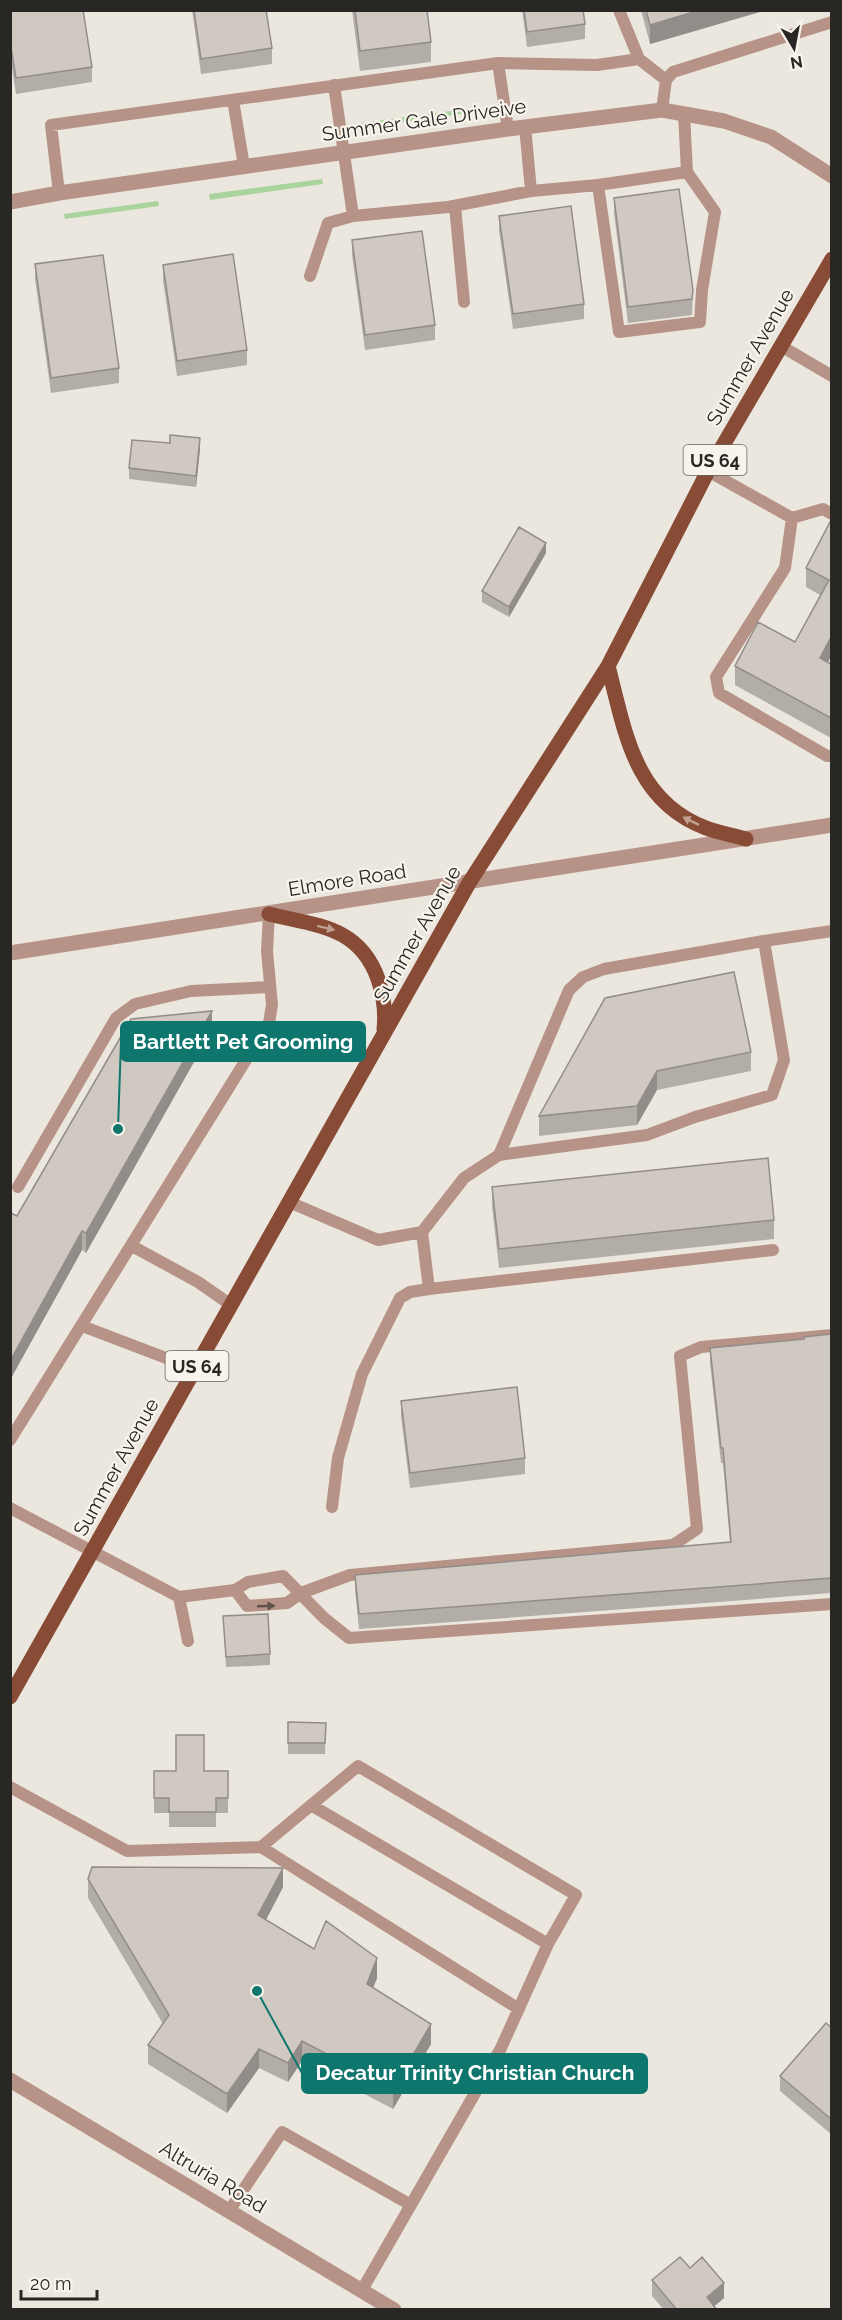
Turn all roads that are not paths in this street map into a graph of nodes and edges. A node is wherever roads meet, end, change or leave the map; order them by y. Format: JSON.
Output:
{"nodes":[{"id":1,"x":619,"y":10,"type":"edge"},
{"id":2,"x":831,"y":22,"type":"edge"},
{"id":3,"x":639,"y":59,"type":"junction"},
{"id":4,"x":498,"y":63,"type":"junction"},
{"id":5,"x":666,"y":80,"type":"junction"},
{"id":6,"x":334,"y":85,"type":"junction"},
{"id":7,"x":233,"y":100,"type":"junction"},
{"id":8,"x":662,"y":110,"type":"junction"},
{"id":9,"x":684,"y":113,"type":"junction"},
{"id":10,"x":525,"y":126,"type":"junction"},
{"id":11,"x":508,"y":129,"type":"junction"},
{"id":12,"x":343,"y":152,"type":"junction"},
{"id":13,"x":244,"y":166,"type":"junction"},
{"id":14,"x":687,"y":172,"type":"junction"},
{"id":15,"x":831,"y":176,"type":"edge"},
{"id":16,"x":598,"y":184,"type":"junction"},
{"id":17,"x":531,"y":191,"type":"junction"},
{"id":18,"x":59,"y":193,"type":"junction"},
{"id":19,"x":10,"y":202,"type":"edge"},
{"id":20,"x":454,"y":206,"type":"junction"},
{"id":21,"x":353,"y":216,"type":"junction"},
{"id":22,"x":830,"y":265,"type":"edge"},
{"id":23,"x":310,"y":276,"type":"dead end"},
{"id":24,"x":464,"y":302,"type":"dead end"},
{"id":25,"x":781,"y":346,"type":"junction"},
{"id":26,"x":831,"y":376,"type":"edge"},
{"id":27,"x":708,"y":471,"type":"junction"},
{"id":28,"x":831,"y":514,"type":"edge"},
{"id":29,"x":792,"y":518,"type":"junction"},
{"id":30,"x":608,"y":666,"type":"junction"},
{"id":31,"x":831,"y":756,"type":"edge"},
{"id":32,"x":831,"y":825,"type":"edge"},
{"id":33,"x":747,"y":839,"type":"junction"},
{"id":34,"x":469,"y":883,"type":"junction"},
{"id":35,"x":269,"y":914,"type":"junction"},
{"id":36,"x":831,"y":931,"type":"edge"},
{"id":37,"x":764,"y":941,"type":"junction"},
{"id":38,"x":10,"y":952,"type":"edge"},
{"id":39,"x":270,"y":987,"type":"junction"},
{"id":40,"x":383,"y":1035,"type":"junction"},
{"id":41,"x":500,"y":1155,"type":"junction"},
{"id":42,"x":18,"y":1187,"type":"dead end"},
{"id":43,"x":289,"y":1202,"type":"junction"},
{"id":44,"x":422,"y":1232,"type":"junction"},
{"id":45,"x":132,"y":1246,"type":"junction"},
{"id":46,"x":773,"y":1250,"type":"dead end"},
{"id":47,"x":429,"y":1289,"type":"junction"},
{"id":48,"x":231,"y":1305,"type":"junction"},
{"id":49,"x":82,"y":1326,"type":"junction"},
{"id":50,"x":831,"y":1335,"type":"edge"},
{"id":51,"x":195,"y":1369,"type":"junction"},
{"id":52,"x":10,"y":1440,"type":"edge"},
{"id":53,"x":332,"y":1507,"type":"dead end"},
{"id":54,"x":10,"y":1508,"type":"edge"},
{"id":55,"x":93,"y":1550,"type":"junction"},
{"id":56,"x":235,"y":1590,"type":"junction"},
{"id":57,"x":301,"y":1593,"type":"junction"},
{"id":58,"x":179,"y":1597,"type":"junction"},
{"id":59,"x":831,"y":1604,"type":"edge"},
{"id":60,"x":188,"y":1641,"type":"dead end"},
{"id":61,"x":10,"y":1697,"type":"edge"},
{"id":62,"x":10,"y":1787,"type":"edge"},
{"id":63,"x":311,"y":1805,"type":"junction"},
{"id":64,"x":261,"y":1847,"type":"junction"},
{"id":65,"x":548,"y":1944,"type":"junction"},
{"id":66,"x":519,"y":2009,"type":"junction"},
{"id":67,"x":10,"y":2080,"type":"edge"},
{"id":68,"x":411,"y":2205,"type":"junction"},
{"id":69,"x":229,"y":2211,"type":"junction"},
{"id":70,"x":362,"y":2290,"type":"junction"},
{"id":71,"x":394,"y":2310,"type":"edge"}],
"edges":[{"from":1,"to":3,"type":"lane"},
{"from":2,"to":5,"type":"lane"},
{"from":3,"to":4,"type":"lane"},
{"from":3,"to":5,"type":"lane"},
{"from":4,"to":6,"type":"lane"},
{"from":4,"to":11,"type":"lane"},
{"from":5,"to":8,"type":"lane"},
{"from":6,"to":7,"type":"lane"},
{"from":6,"to":12,"type":"lane"},
{"from":7,"to":13,"type":"lane"},
{"from":7,"to":18,"type":"lane"},
{"from":8,"to":9,"type":"street","name":"Summer Gale Driveive"},
{"from":8,"to":10,"type":"street","name":"Summer Gale Driveive"},
{"from":9,"to":14,"type":"lane"},
{"from":9,"to":15,"type":"street","name":"Summer Gale Driveive"},
{"from":10,"to":11,"type":"street","name":"Summer Gale Driveive"},
{"from":10,"to":17,"type":"lane"},
{"from":11,"to":12,"type":"street","name":"Summer Gale Driveive"},
{"from":12,"to":13,"type":"street","name":"Summer Gale Driveive"},
{"from":12,"to":21,"type":"lane"},
{"from":13,"to":18,"type":"street","name":"Summer Gale Driveive"},
{"from":14,"to":16,"type":"lane"},
{"from":14,"to":16,"type":"lane"},
{"from":16,"to":17,"type":"lane"},
{"from":17,"to":20,"type":"lane"},
{"from":18,"to":19,"type":"street","name":"Summer Gale Driveive"},
{"from":20,"to":21,"type":"lane"},
{"from":20,"to":24,"type":"lane"},
{"from":21,"to":23,"type":"lane"},
{"from":22,"to":25,"type":"main road","name":"Summer Avenue","number":"US 64"},
{"from":25,"to":26,"type":"lane"},
{"from":25,"to":27,"type":"main road","name":"Summer Avenue","number":"US 64"},
{"from":27,"to":29,"type":"lane"},
{"from":27,"to":30,"type":"main road","name":"Summer Avenue","number":"US 64"},
{"from":28,"to":29,"type":"lane"},
{"from":29,"to":31,"type":"lane"},
{"from":33,"to":30,"type":"main road","one_way":true},
{"from":30,"to":34,"type":"main road","name":"Summer Avenue","number":"US 64"},
{"from":32,"to":33,"type":"street","name":"Elmore Road"},
{"from":33,"to":34,"type":"street","name":"Elmore Road"},
{"from":34,"to":35,"type":"street","name":"Elmore Road"},
{"from":34,"to":40,"type":"main road","name":"Summer Avenue","number":"US 64"},
{"from":35,"to":38,"type":"street","name":"Elmore Road"},
{"from":35,"to":39,"type":"lane"},
{"from":35,"to":40,"type":"main road","one_way":true},
{"from":36,"to":37,"type":"lane"},
{"from":37,"to":41,"type":"lane"},
{"from":37,"to":41,"type":"lane"},
{"from":39,"to":42,"type":"lane"},
{"from":39,"to":45,"type":"lane"},
{"from":40,"to":43,"type":"main road","name":"Summer Avenue","number":"US 64"},
{"from":41,"to":44,"type":"lane"},
{"from":43,"to":44,"type":"lane"},
{"from":43,"to":48,"type":"main road","name":"Summer Avenue","number":"US 64"},
{"from":44,"to":47,"type":"lane"},
{"from":45,"to":48,"type":"lane"},
{"from":45,"to":49,"type":"lane"},
{"from":46,"to":47,"type":"lane"},
{"from":47,"to":53,"type":"lane"},
{"from":48,"to":51,"type":"main road","name":"Summer Avenue","number":"US 64"},
{"from":49,"to":51,"type":"lane"},
{"from":49,"to":52,"type":"lane"},
{"from":50,"to":57,"type":"lane"},
{"from":51,"to":55,"type":"main road","name":"Summer Avenue","number":"US 64"},
{"from":54,"to":55,"type":"lane"},
{"from":55,"to":58,"type":"lane"},
{"from":55,"to":61,"type":"main road","name":"Summer Avenue","number":"US 64"},
{"from":56,"to":57,"type":"lane"},
{"from":56,"to":57,"type":"lane","one_way":true},
{"from":56,"to":58,"type":"lane"},
{"from":57,"to":59,"type":"lane"},
{"from":58,"to":60,"type":"lane"},
{"from":62,"to":64,"type":"lane"},
{"from":63,"to":64,"type":"lane"},
{"from":63,"to":65,"type":"lane"},
{"from":63,"to":65,"type":"lane"},
{"from":64,"to":66,"type":"lane"},
{"from":65,"to":66,"type":"lane"},
{"from":66,"to":68,"type":"lane"},
{"from":67,"to":69,"type":"street","name":"Altruria Road"},
{"from":68,"to":69,"type":"lane"},
{"from":68,"to":70,"type":"lane"},
{"from":69,"to":70,"type":"street","name":"Altruria Road"},
{"from":70,"to":71,"type":"street","name":"Altruria Road"}]}
